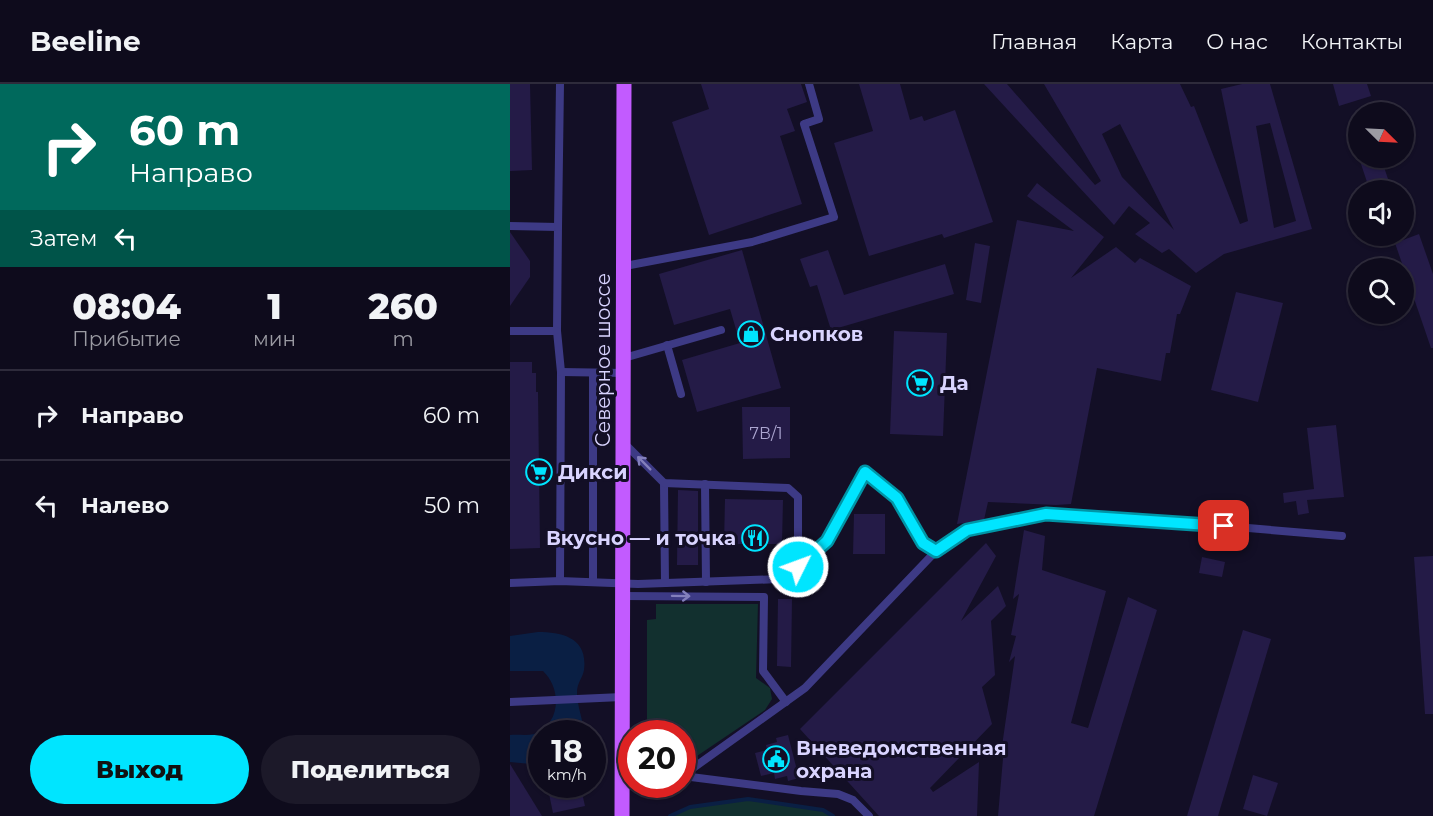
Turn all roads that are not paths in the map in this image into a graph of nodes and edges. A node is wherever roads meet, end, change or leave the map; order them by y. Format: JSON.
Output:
{"nodes":[{"id":1,"x":560,"y":84,"type":"edge"},
{"id":2,"x":624,"y":84,"type":"edge"},
{"id":3,"x":808,"y":84,"type":"edge"},
{"id":4,"x":510,"y":226,"type":"edge"},
{"id":5,"x":558,"y":227,"type":"junction"},
{"id":6,"x":625,"y":266,"type":"junction"},
{"id":7,"x":721,"y":330,"type":"dead end"},
{"id":8,"x":510,"y":331,"type":"edge"},
{"id":9,"x":557,"y":331,"type":"junction"},
{"id":10,"x":667,"y":345,"type":"junction"},
{"id":11,"x":624,"y":366,"type":"junction"},
{"id":12,"x":561,"y":372,"type":"junction"},
{"id":13,"x":593,"y":373,"type":"junction"},
{"id":14,"x":681,"y":394,"type":"dead end"},
{"id":15,"x":624,"y":443,"type":"junction"},
{"id":16,"x":664,"y":483,"type":"junction"},
{"id":17,"x":705,"y":484,"type":"junction"},
{"id":18,"x":1342,"y":536,"type":"dead end"},
{"id":19,"x":936,"y":551,"type":"junction"},
{"id":20,"x":798,"y":567,"type":"junction"},
{"id":21,"x":560,"y":581,"type":"junction"},
{"id":22,"x":593,"y":582,"type":"junction"},
{"id":23,"x":706,"y":582,"type":"junction"},
{"id":24,"x":510,"y":583,"type":"edge"},
{"id":25,"x":665,"y":583,"type":"junction"},
{"id":26,"x":623,"y":590,"type":"junction"},
{"id":27,"x":622,"y":697,"type":"junction"},
{"id":28,"x":510,"y":702,"type":"edge"},
{"id":29,"x":786,"y":702,"type":"junction"},
{"id":30,"x":623,"y":720,"type":"edge"},
{"id":31,"x":696,"y":767,"type":"edge"},
{"id":32,"x":696,"y":778,"type":"edge"},
{"id":33,"x":624,"y":798,"type":"edge"},
{"id":34,"x":622,"y":816,"type":"edge"},
{"id":35,"x":869,"y":816,"type":"edge"}],
"edges":[{"from":1,"to":5,"type":"lane"},
{"from":2,"to":6,"type":"main road","name":"Северное шоссе"},
{"from":3,"to":6,"type":"lane"},
{"from":4,"to":5,"type":"lane"},
{"from":5,"to":9,"type":"lane"},
{"from":6,"to":11,"type":"main road","name":"Северное шоссе"},
{"from":7,"to":10,"type":"lane"},
{"from":8,"to":9,"type":"lane"},
{"from":9,"to":12,"type":"lane"},
{"from":10,"to":11,"type":"lane"},
{"from":10,"to":14,"type":"lane"},
{"from":11,"to":13,"type":"lane"},
{"from":11,"to":15,"type":"main road","name":"Северное шоссе"},
{"from":12,"to":13,"type":"lane"},
{"from":12,"to":21,"type":"lane"},
{"from":13,"to":22,"type":"lane"},
{"from":16,"to":15,"type":"lane","one_way":true},
{"from":15,"to":26,"type":"main road","name":"Северное шоссе"},
{"from":16,"to":17,"type":"lane"},
{"from":16,"to":25,"type":"lane"},
{"from":17,"to":20,"type":"lane"},
{"from":17,"to":23,"type":"lane"},
{"from":18,"to":19,"type":"lane"},
{"from":19,"to":20,"type":"lane"},
{"from":19,"to":29,"type":"lane"},
{"from":20,"to":23,"type":"lane"},
{"from":21,"to":22,"type":"lane"},
{"from":21,"to":24,"type":"lane"},
{"from":22,"to":26,"type":"lane"},
{"from":23,"to":25,"type":"lane"},
{"from":25,"to":26,"type":"lane"},
{"from":26,"to":27,"type":"main road","name":"Северное шоссе"},
{"from":26,"to":29,"type":"lane","one_way":true},
{"from":27,"to":28,"type":"lane"},
{"from":27,"to":30,"type":"main road","name":"Северное шоссе"},
{"from":29,"to":31,"type":"lane"},
{"from":32,"to":35,"type":"lane"},
{"from":33,"to":34,"type":"main road","name":"Северное шоссе"}]}
